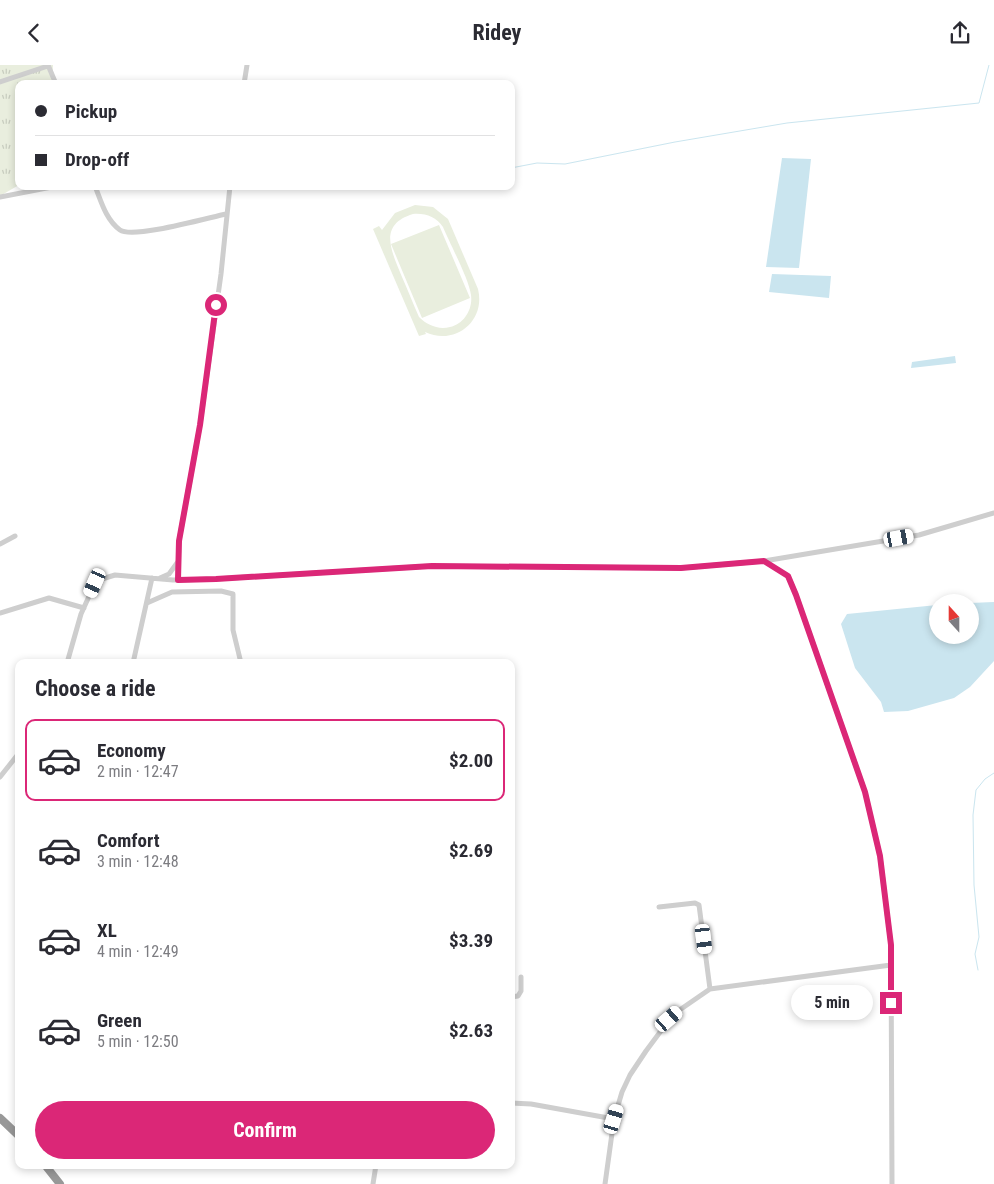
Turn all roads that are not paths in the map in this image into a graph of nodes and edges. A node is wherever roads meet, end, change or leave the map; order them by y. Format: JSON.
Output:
{"nodes":[{"id":1,"x":48,"y":65,"type":"edge"},
{"id":2,"x":247,"y":65,"type":"edge"},
{"id":3,"x":54,"y":80,"type":"edge"},
{"id":4,"x":245,"y":80,"type":"edge"},
{"id":5,"x":0,"y":83,"type":"edge"},
{"id":6,"x":36,"y":190,"type":"edge"},
{"id":7,"x":96,"y":190,"type":"edge"},
{"id":8,"x":229,"y":190,"type":"edge"},
{"id":9,"x":0,"y":197,"type":"edge"},
{"id":10,"x":226,"y":214,"type":"junction"},
{"id":11,"x":994,"y":513,"type":"edge"},
{"id":12,"x":15,"y":536,"type":"dead end"},
{"id":13,"x":0,"y":544,"type":"edge"},
{"id":14,"x":179,"y":557,"type":"junction"},
{"id":15,"x":764,"y":561,"type":"junction"},
{"id":16,"x":155,"y":578,"type":"junction"},
{"id":17,"x":178,"y":580,"type":"junction"},
{"id":18,"x":147,"y":603,"type":"junction"},
{"id":19,"x":84,"y":608,"type":"junction"},
{"id":20,"x":0,"y":613,"type":"edge"},
{"id":21,"x":68,"y":659,"type":"edge"},
{"id":22,"x":134,"y":659,"type":"edge"},
{"id":23,"x":240,"y":659,"type":"edge"},
{"id":24,"x":15,"y":758,"type":"edge"},
{"id":25,"x":0,"y":777,"type":"edge"},
{"id":26,"x":659,"y":907,"type":"dead end"},
{"id":27,"x":891,"y":965,"type":"junction"},
{"id":28,"x":521,"y":977,"type":"dead end"},
{"id":29,"x":710,"y":989,"type":"junction"},
{"id":30,"x":515,"y":996,"type":"edge"},
{"id":31,"x":515,"y":1103,"type":"edge"},
{"id":32,"x":0,"y":1118,"type":"edge"},
{"id":33,"x":614,"y":1119,"type":"junction"},
{"id":34,"x":15,"y":1132,"type":"edge"},
{"id":35,"x":48,"y":1169,"type":"edge"},
{"id":36,"x":375,"y":1169,"type":"edge"},
{"id":37,"x":60,"y":1184,"type":"edge"},
{"id":38,"x":373,"y":1184,"type":"edge"},
{"id":39,"x":605,"y":1184,"type":"edge"},
{"id":40,"x":892,"y":1184,"type":"edge"}],
"edges":[{"from":1,"to":3,"type":"street"},
{"from":1,"to":5,"type":"street"},
{"from":2,"to":4,"type":"street"},
{"from":6,"to":9,"type":"street"},
{"from":7,"to":10,"type":"street"},
{"from":8,"to":10,"type":"street"},
{"from":10,"to":14,"type":"street"},
{"from":11,"to":15,"type":"street"},
{"from":12,"to":13,"type":"street"},
{"from":14,"to":16,"type":"street"},
{"from":14,"to":17,"type":"street"},
{"from":15,"to":17,"type":"street"},
{"from":15,"to":27,"type":"street"},
{"from":16,"to":17,"type":"street"},
{"from":16,"to":18,"type":"street"},
{"from":16,"to":19,"type":"street"},
{"from":18,"to":22,"type":"street"},
{"from":18,"to":23,"type":"street"},
{"from":19,"to":20,"type":"street"},
{"from":19,"to":21,"type":"street"},
{"from":24,"to":25,"type":"street"},
{"from":26,"to":29,"type":"street"},
{"from":27,"to":29,"type":"street"},
{"from":27,"to":40,"type":"street"},
{"from":28,"to":30,"type":"street"},
{"from":29,"to":33,"type":"street"},
{"from":31,"to":33,"type":"street"},
{"from":32,"to":34,"type":"highway"},
{"from":33,"to":39,"type":"street"},
{"from":35,"to":37,"type":"highway"},
{"from":36,"to":38,"type":"street"}]}
